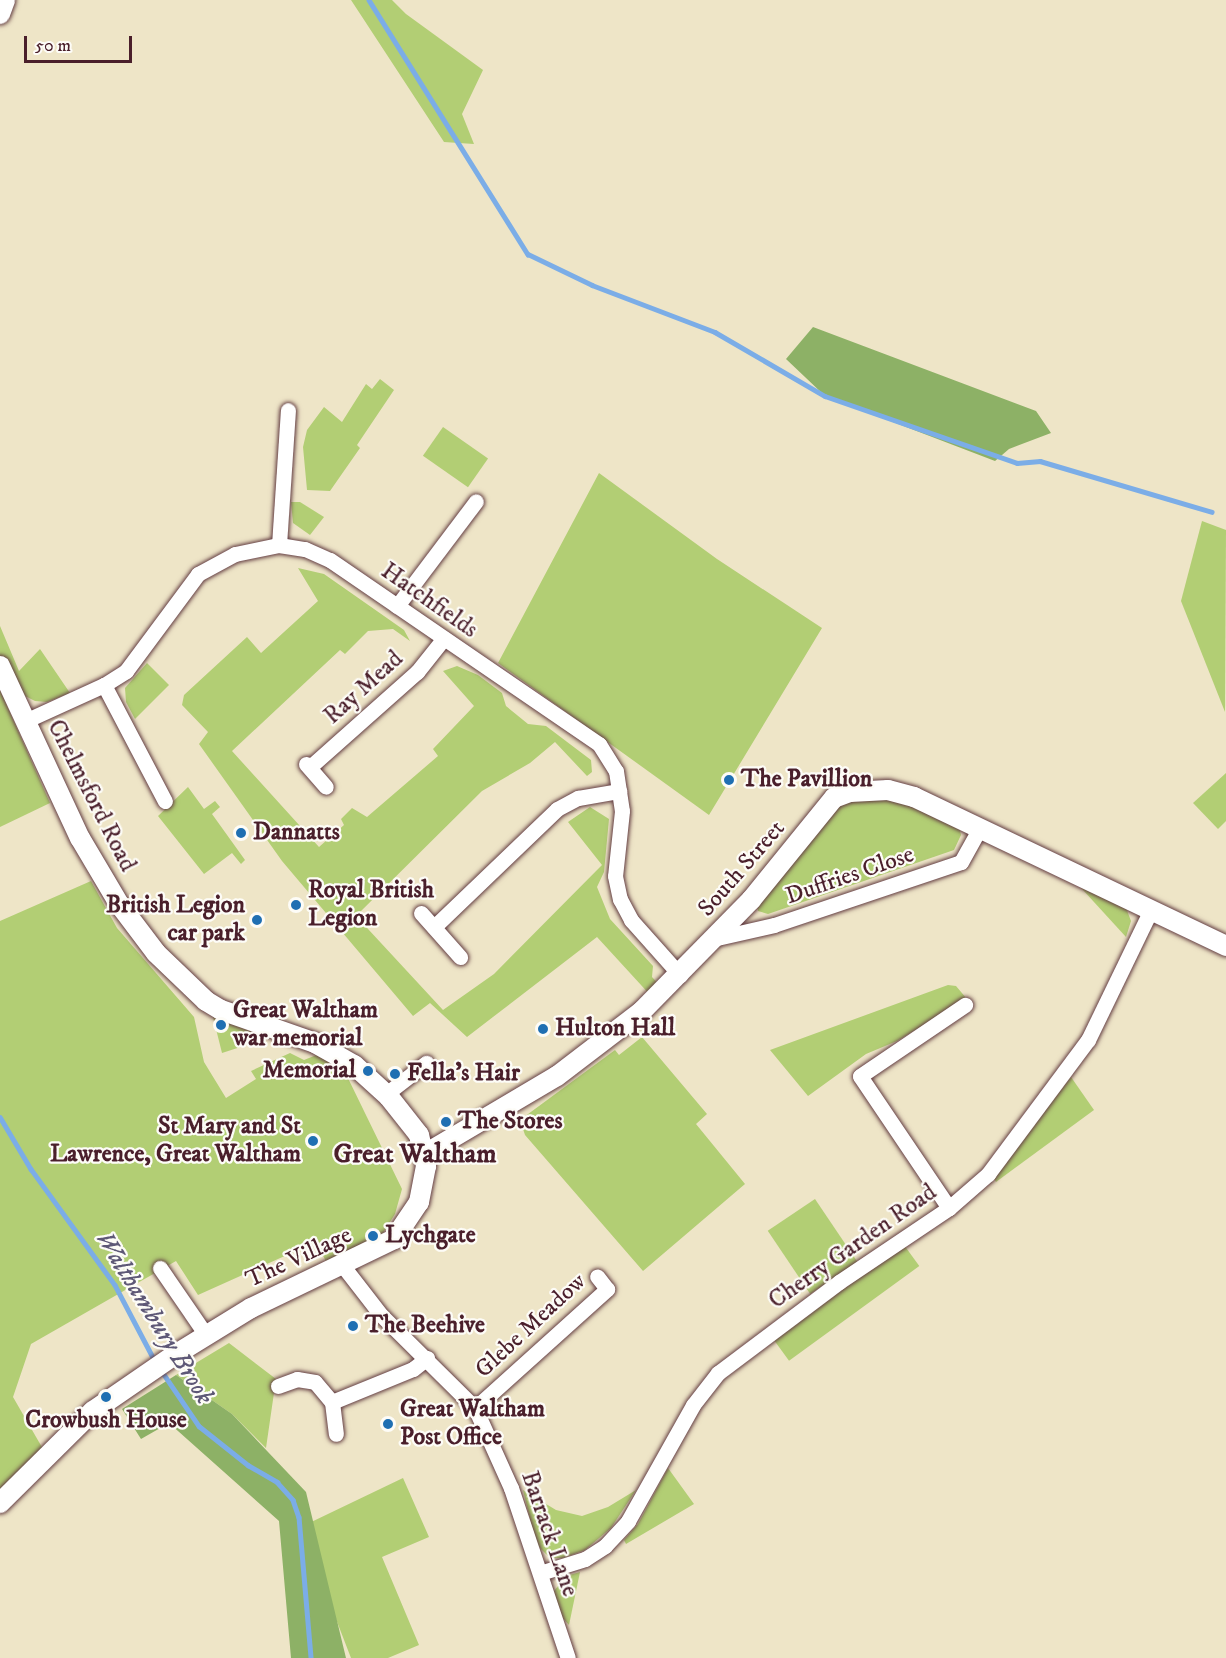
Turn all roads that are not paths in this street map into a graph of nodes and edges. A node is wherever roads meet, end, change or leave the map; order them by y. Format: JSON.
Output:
{"nodes":[{"id":1,"x":5,"y":0,"type":"edge"},
{"id":2,"x":0,"y":14,"type":"edge"},
{"id":3,"x":288,"y":410,"type":"dead end"},
{"id":4,"x":476,"y":501,"type":"dead end"},
{"id":5,"x":279,"y":545,"type":"junction"},
{"id":6,"x":397,"y":606,"type":"junction"},
{"id":7,"x":444,"y":638,"type":"junction"},
{"id":8,"x":0,"y":666,"type":"edge"},
{"id":9,"x":104,"y":685,"type":"junction"},
{"id":10,"x":25,"y":722,"type":"junction"},
{"id":11,"x":326,"y":787,"type":"dead end"},
{"id":12,"x":620,"y":791,"type":"junction"},
{"id":13,"x":165,"y":801,"type":"dead end"},
{"id":14,"x":979,"y":829,"type":"junction"},
{"id":15,"x":1150,"y":912,"type":"junction"},
{"id":16,"x":421,"y":913,"type":"dead end"},
{"id":17,"x":434,"y":927,"type":"junction"},
{"id":18,"x":717,"y":938,"type":"junction"},
{"id":19,"x":1226,"y":946,"type":"edge"},
{"id":20,"x":460,"y":957,"type":"dead end"},
{"id":21,"x":680,"y":975,"type":"junction"},
{"id":22,"x":965,"y":1005,"type":"dead end"},
{"id":23,"x":426,"y":1063,"type":"dead end"},
{"id":24,"x":386,"y":1094,"type":"junction"},
{"id":25,"x":425,"y":1154,"type":"junction"},
{"id":26,"x":949,"y":1208,"type":"junction"},
{"id":27,"x":343,"y":1266,"type":"junction"},
{"id":28,"x":160,"y":1268,"type":"dead end"},
{"id":29,"x":597,"y":1276,"type":"dead end"},
{"id":30,"x":206,"y":1335,"type":"junction"},
{"id":31,"x":427,"y":1358,"type":"junction"},
{"id":32,"x":278,"y":1386,"type":"dead end"},
{"id":33,"x":332,"y":1402,"type":"junction"},
{"id":34,"x":475,"y":1408,"type":"junction"},
{"id":35,"x":336,"y":1434,"type":"dead end"},
{"id":36,"x":0,"y":1503,"type":"edge"},
{"id":37,"x":540,"y":1573,"type":"junction"},
{"id":38,"x":568,"y":1658,"type":"edge"}],
"edges":[{"from":1,"to":2,"type":"street"},
{"from":3,"to":5,"type":"street"},
{"from":4,"to":6,"type":"street"},
{"from":5,"to":6,"type":"street","name":"Hatchfields"},
{"from":5,"to":9,"type":"street","name":"Hatchfields"},
{"from":6,"to":7,"type":"street","name":"Hatchfields"},
{"from":7,"to":11,"type":"street","name":"Ray Mead"},
{"from":7,"to":12,"type":"street","name":"Hatchfields"},
{"from":8,"to":10,"type":"street","name":"Chelmsford Road"},
{"from":9,"to":10,"type":"street","name":"Hatchfields"},
{"from":9,"to":13,"type":"street"},
{"from":10,"to":24,"type":"street","name":"Chelmsford Road"},
{"from":12,"to":17,"type":"street"},
{"from":12,"to":21,"type":"street","name":"Hatchfields"},
{"from":14,"to":15,"type":"street","name":"South Street"},
{"from":14,"to":18,"type":"street","name":"Duffries Close"},
{"from":14,"to":18,"type":"street","name":"South Street"},
{"from":15,"to":19,"type":"street","name":"South Street"},
{"from":15,"to":26,"type":"street","name":"Cherry Garden Road"},
{"from":16,"to":17,"type":"street"},
{"from":17,"to":20,"type":"street"},
{"from":18,"to":21,"type":"street","name":"South Street"},
{"from":21,"to":25,"type":"street","name":"South Street"},
{"from":22,"to":26,"type":"street"},
{"from":23,"to":24,"type":"street"},
{"from":24,"to":25,"type":"street","name":"Chelmsford Road"},
{"from":25,"to":27,"type":"street","name":"The Village"},
{"from":26,"to":37,"type":"street","name":"Cherry Garden Road"},
{"from":27,"to":30,"type":"street","name":"The Village"},
{"from":27,"to":31,"type":"street","name":"Barrack Lane"},
{"from":28,"to":30,"type":"street"},
{"from":29,"to":34,"type":"street","name":"Glebe Meadow"},
{"from":30,"to":36,"type":"street","name":"The Village"},
{"from":31,"to":33,"type":"street"},
{"from":31,"to":34,"type":"street","name":"Barrack Lane"},
{"from":32,"to":33,"type":"street"},
{"from":33,"to":35,"type":"street"},
{"from":34,"to":37,"type":"street","name":"Barrack Lane"},
{"from":37,"to":38,"type":"street","name":"Barrack Lane"}]}
